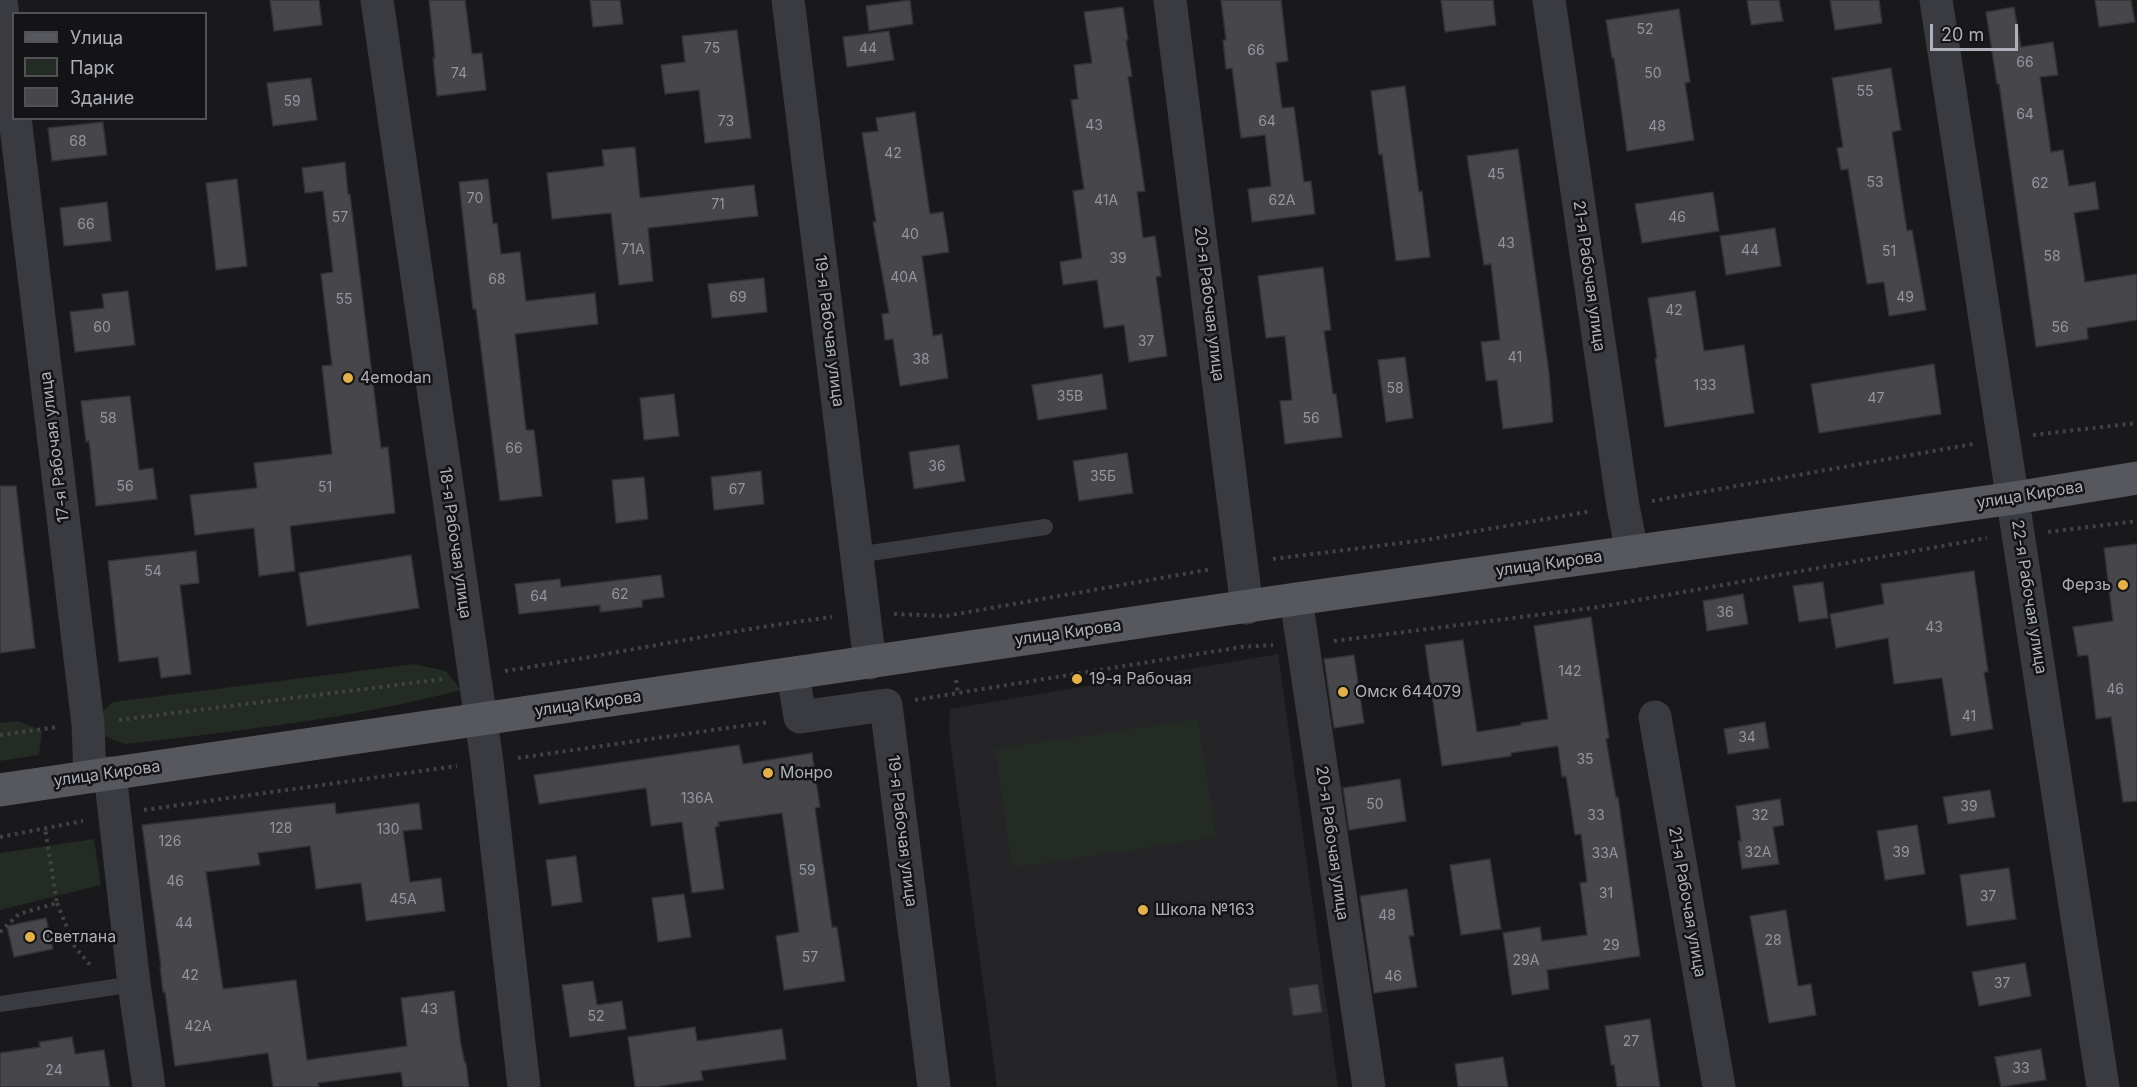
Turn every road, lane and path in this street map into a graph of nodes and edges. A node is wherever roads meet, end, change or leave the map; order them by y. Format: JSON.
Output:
{"nodes":[{"id":1,"x":1,"y":0,"type":"edge"},
{"id":2,"x":377,"y":0,"type":"edge"},
{"id":3,"x":788,"y":0,"type":"edge"},
{"id":4,"x":1170,"y":0,"type":"edge"},
{"id":5,"x":1549,"y":0,"type":"edge"},
{"id":6,"x":1936,"y":0,"type":"edge"},
{"id":7,"x":12,"y":89,"type":"edge"},
{"id":8,"x":15,"y":120,"type":"edge"},
{"id":9,"x":2137,"y":423,"type":"edge"},
{"id":10,"x":2005,"y":438,"type":"junction"},
{"id":11,"x":2137,"y":478,"type":"edge"},
{"id":12,"x":2014,"y":498,"type":"junction"},
{"id":13,"x":1623,"y":506,"type":"junction"},
{"id":14,"x":2137,"y":521,"type":"edge"},
{"id":15,"x":1045,"y":527,"type":"dead end"},
{"id":16,"x":2020,"y":535,"type":"junction"},
{"id":17,"x":1632,"y":552,"type":"junction"},
{"id":18,"x":857,"y":555,"type":"junction"},
{"id":19,"x":1242,"y":563,"type":"junction"},
{"id":20,"x":1296,"y":599,"type":"junction"},
{"id":21,"x":1247,"y":608,"type":"junction"},
{"id":22,"x":863,"y":613,"type":"junction"},
{"id":23,"x":1303,"y":643,"type":"junction"},
{"id":24,"x":870,"y":663,"type":"junction"},
{"id":25,"x":793,"y":674,"type":"junction"},
{"id":26,"x":474,"y":675,"type":"junction"},
{"id":27,"x":886,"y":705,"type":"junction"},
{"id":28,"x":800,"y":717,"type":"junction"},
{"id":29,"x":1655,"y":717,"type":"dead end"},
{"id":30,"x":481,"y":720,"type":"junction"},
{"id":31,"x":88,"y":724,"type":"junction"},
{"id":32,"x":0,"y":735,"type":"edge"},
{"id":33,"x":487,"y":762,"type":"junction"},
{"id":34,"x":100,"y":775,"type":"junction"},
{"id":35,"x":0,"y":790,"type":"edge"},
{"id":36,"x":114,"y":814,"type":"junction"},
{"id":37,"x":45,"y":828,"type":"junction"},
{"id":38,"x":0,"y":837,"type":"edge"},
{"id":39,"x":57,"y":903,"type":"junction"},
{"id":40,"x":0,"y":932,"type":"edge"},
{"id":41,"x":122,"y":985,"type":"junction"},
{"id":42,"x":0,"y":1004,"type":"edge"},
{"id":43,"x":149,"y":1087,"type":"edge"},
{"id":44,"x":524,"y":1087,"type":"edge"},
{"id":45,"x":934,"y":1087,"type":"edge"},
{"id":46,"x":1368,"y":1087,"type":"edge"},
{"id":47,"x":1719,"y":1087,"type":"edge"},
{"id":48,"x":2103,"y":1087,"type":"edge"}],
"edges":[{"from":1,"to":7,"type":"street"},
{"from":2,"to":26,"type":"street","name":"18-я Рабочая улица"},
{"from":3,"to":18,"type":"street","name":"19-я Рабочая улица"},
{"from":4,"to":19,"type":"street","name":"20-я Рабочая улица"},
{"from":5,"to":13,"type":"street","name":"21-я Рабочая улица"},
{"from":6,"to":10,"type":"street","name":"22-я Рабочая улица"},
{"from":8,"to":31,"type":"street","name":"17-я Рабочая улица"},
{"from":9,"to":10,"type":"path"},
{"from":10,"to":12,"type":"street","name":"22-я Рабочая улица"},
{"from":10,"to":13,"type":"path"},
{"from":11,"to":12,"type":"main road","name":"улица Кирова"},
{"from":12,"to":16,"type":"street","name":"22-я Рабочая улица"},
{"from":12,"to":17,"type":"main road","name":"улица Кирова"},
{"from":13,"to":17,"type":"street","name":"21-я Рабочая улица"},
{"from":13,"to":19,"type":"path"},
{"from":14,"to":16,"type":"path"},
{"from":15,"to":18,"type":"lane"},
{"from":16,"to":23,"type":"path"},
{"from":16,"to":48,"type":"street","name":"22-я Рабочая улица"},
{"from":17,"to":20,"type":"main road","name":"улица Кирова"},
{"from":18,"to":22,"type":"street","name":"19-я Рабочая улица"},
{"from":19,"to":21,"type":"street","name":"20-я Рабочая улица"},
{"from":19,"to":22,"type":"path"},
{"from":20,"to":21,"type":"main road","name":"улица Кирова"},
{"from":20,"to":23,"type":"street","name":"20-я Рабочая улица"},
{"from":21,"to":24,"type":"main road","name":"улица Кирова"},
{"from":22,"to":24,"type":"street","name":"19-я Рабочая улица"},
{"from":22,"to":26,"type":"path"},
{"from":23,"to":27,"type":"path"},
{"from":23,"to":46,"type":"street","name":"20-я Рабочая улица"},
{"from":24,"to":25,"type":"main road","name":"улица Кирова"},
{"from":25,"to":28,"type":"street"},
{"from":25,"to":30,"type":"main road","name":"улица Кирова"},
{"from":26,"to":30,"type":"street","name":"18-я Рабочая улица"},
{"from":26,"to":31,"type":"path"},
{"from":27,"to":28,"type":"street"},
{"from":27,"to":45,"type":"street","name":"19-я Рабочая улица"},
{"from":28,"to":33,"type":"path"},
{"from":29,"to":47,"type":"street","name":"21-я Рабочая улица"},
{"from":30,"to":33,"type":"street","name":"18-я Рабочая улица"},
{"from":30,"to":34,"type":"main road","name":"улица Кирова"},
{"from":31,"to":32,"type":"path"},
{"from":31,"to":34,"type":"street","name":"17-я Рабочая улица"},
{"from":33,"to":36,"type":"path"},
{"from":33,"to":44,"type":"street","name":"18-я Рабочая улица"},
{"from":34,"to":35,"type":"main road","name":"улица Кирова"},
{"from":34,"to":36,"type":"street","name":"17-я Рабочая улица"},
{"from":36,"to":37,"type":"path"},
{"from":36,"to":41,"type":"street","name":"17-я Рабочая улица"},
{"from":37,"to":38,"type":"path"},
{"from":37,"to":39,"type":"path"},
{"from":39,"to":40,"type":"path"},
{"from":39,"to":41,"type":"path"},
{"from":41,"to":42,"type":"lane"},
{"from":41,"to":43,"type":"street","name":"17-я Рабочая улица"}]}
